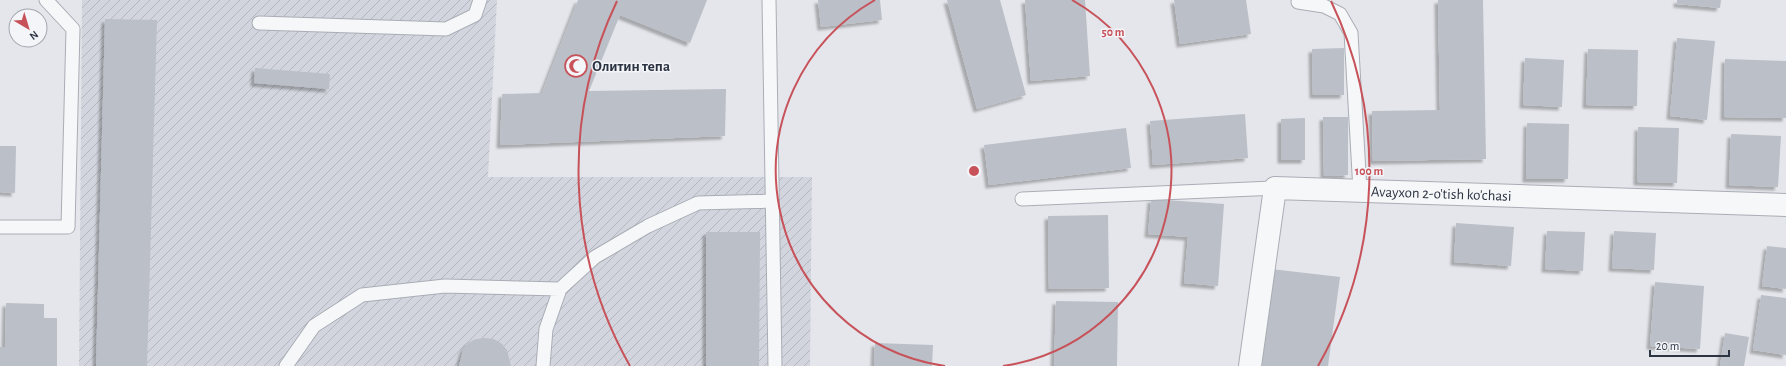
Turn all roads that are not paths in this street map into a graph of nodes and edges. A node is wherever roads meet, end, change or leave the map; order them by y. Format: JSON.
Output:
{"nodes":[{"id":1,"x":46,"y":0,"type":"edge"},
{"id":2,"x":480,"y":0,"type":"edge"},
{"id":3,"x":769,"y":0,"type":"edge"},
{"id":4,"x":1298,"y":2,"type":"dead end"},
{"id":5,"x":259,"y":23,"type":"dead end"},
{"id":6,"x":1275,"y":188,"type":"junction"},
{"id":7,"x":1360,"y":191,"type":"junction"},
{"id":8,"x":1022,"y":199,"type":"dead end"},
{"id":9,"x":772,"y":201,"type":"junction"},
{"id":10,"x":1786,"y":205,"type":"edge"},
{"id":11,"x":0,"y":227,"type":"edge"},
{"id":12,"x":560,"y":289,"type":"junction"},
{"id":13,"x":286,"y":366,"type":"edge"},
{"id":14,"x":543,"y":366,"type":"edge"},
{"id":15,"x":775,"y":366,"type":"edge"},
{"id":16,"x":1250,"y":366,"type":"edge"}],
"edges":[{"from":1,"to":11,"type":"lane"},
{"from":2,"to":5,"type":"lane"},
{"from":3,"to":9,"type":"lane"},
{"from":4,"to":7,"type":"lane"},
{"from":6,"to":7,"type":"street","name":"Avayxon 2-o'tish ko'chasi"},
{"from":6,"to":8,"type":"lane"},
{"from":6,"to":16,"type":"street"},
{"from":7,"to":10,"type":"street","name":"Avayxon 2-o'tish ko'chasi"},
{"from":9,"to":12,"type":"lane"},
{"from":9,"to":15,"type":"lane"},
{"from":12,"to":13,"type":"lane"},
{"from":12,"to":14,"type":"lane"}]}
